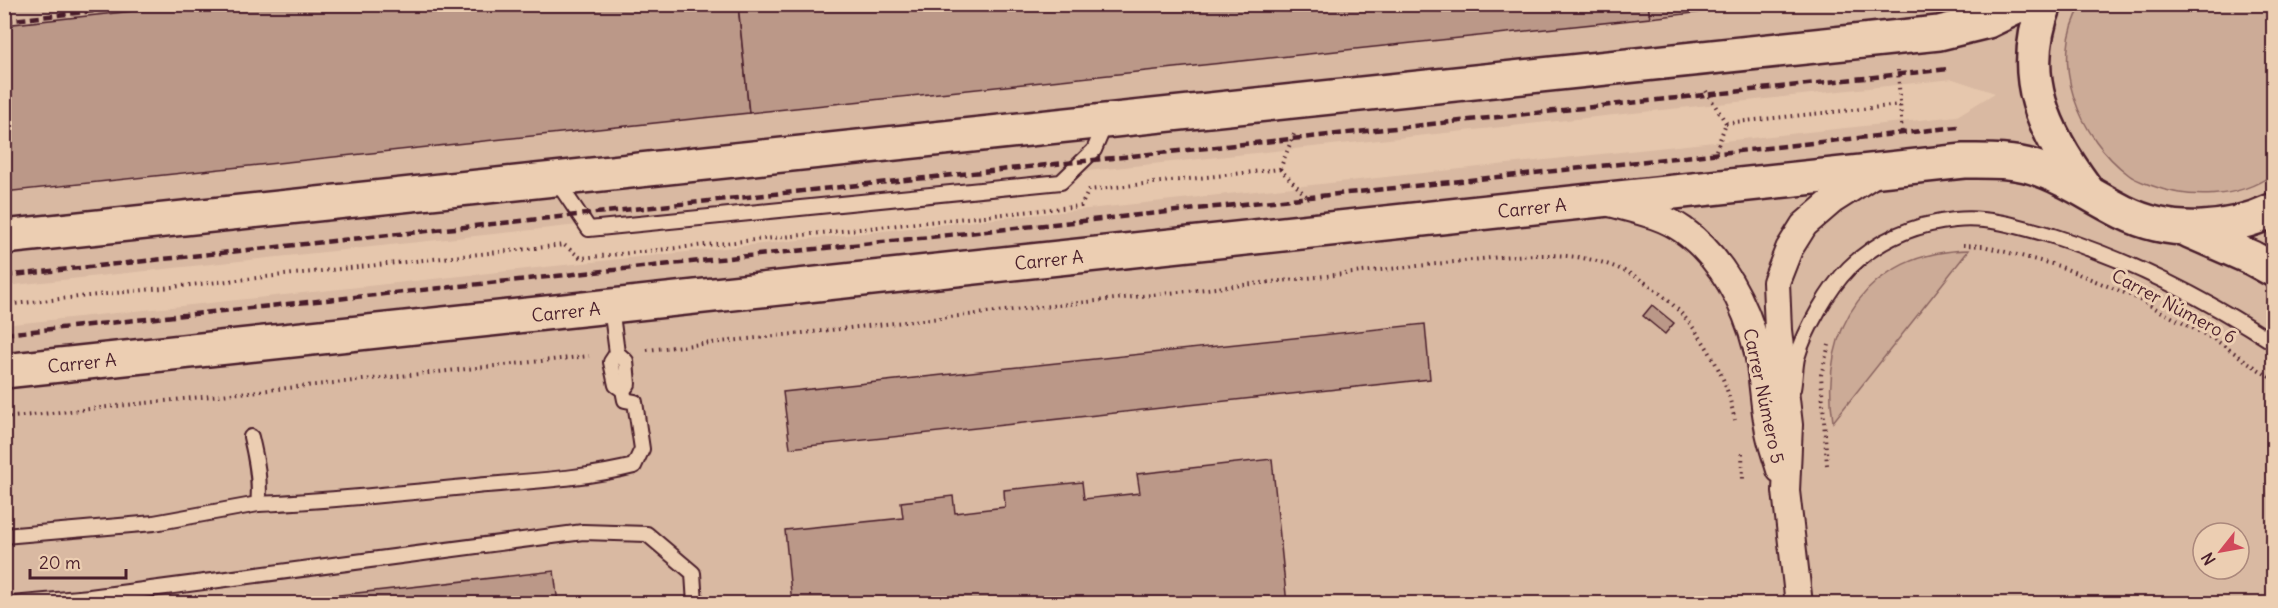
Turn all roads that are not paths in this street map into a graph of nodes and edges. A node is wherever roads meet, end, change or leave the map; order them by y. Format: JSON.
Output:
{"nodes":[{"id":1,"x":2023,"y":4,"type":"edge"},
{"id":2,"x":2045,"y":4,"type":"edge"},
{"id":3,"x":1107,"y":120,"type":"junction"},
{"id":4,"x":1879,"y":171,"type":"junction"},
{"id":5,"x":555,"y":178,"type":"junction"},
{"id":6,"x":2088,"y":192,"type":"junction"},
{"id":7,"x":1602,"y":201,"type":"junction"},
{"id":8,"x":2274,"y":210,"type":"edge"},
{"id":9,"x":2183,"y":228,"type":"junction"},
{"id":10,"x":4,"y":237,"type":"edge"},
{"id":11,"x":2274,"y":270,"type":"edge"},
{"id":12,"x":611,"y":307,"type":"junction"},
{"id":13,"x":2274,"y":343,"type":"edge"},
{"id":14,"x":4,"y":371,"type":"edge"},
{"id":15,"x":1789,"y":425,"type":"junction"},
{"id":16,"x":251,"y":437,"type":"dead end"},
{"id":17,"x":1786,"y":491,"type":"junction"},
{"id":18,"x":258,"y":504,"type":"junction"},
{"id":19,"x":4,"y":536,"type":"edge"},
{"id":20,"x":12,"y":603,"type":"edge"},
{"id":21,"x":695,"y":603,"type":"edge"},
{"id":22,"x":1799,"y":603,"type":"edge"}],
"edges":[{"from":1,"to":3,"type":"main road"},
{"from":2,"to":6,"type":"main road"},
{"from":3,"to":5,"type":"main road"},
{"from":3,"to":5,"type":"lane"},
{"from":4,"to":6,"type":"main road","name":"Carrer A"},
{"from":4,"to":7,"type":"main road","name":"Carrer A"},
{"from":4,"to":15,"type":"street","name":"Carrer Número 5"},
{"from":5,"to":10,"type":"main road"},
{"from":6,"to":9,"type":"main road","name":"Carrer A"},
{"from":7,"to":12,"type":"main road","name":"Carrer A"},
{"from":7,"to":17,"type":"street","name":"Carrer Número 5"},
{"from":8,"to":9,"type":"main road"},
{"from":9,"to":11,"type":"main road"},
{"from":12,"to":14,"type":"main road","name":"Carrer A"},
{"from":12,"to":18,"type":"lane"},
{"from":13,"to":15,"type":"lane"},
{"from":15,"to":17,"type":"street","name":"Carrer Número 5"},
{"from":16,"to":18,"type":"lane"},
{"from":17,"to":22,"type":"street","name":"Carrer Número 5"},
{"from":18,"to":19,"type":"lane"},
{"from":20,"to":21,"type":"lane"}]}
